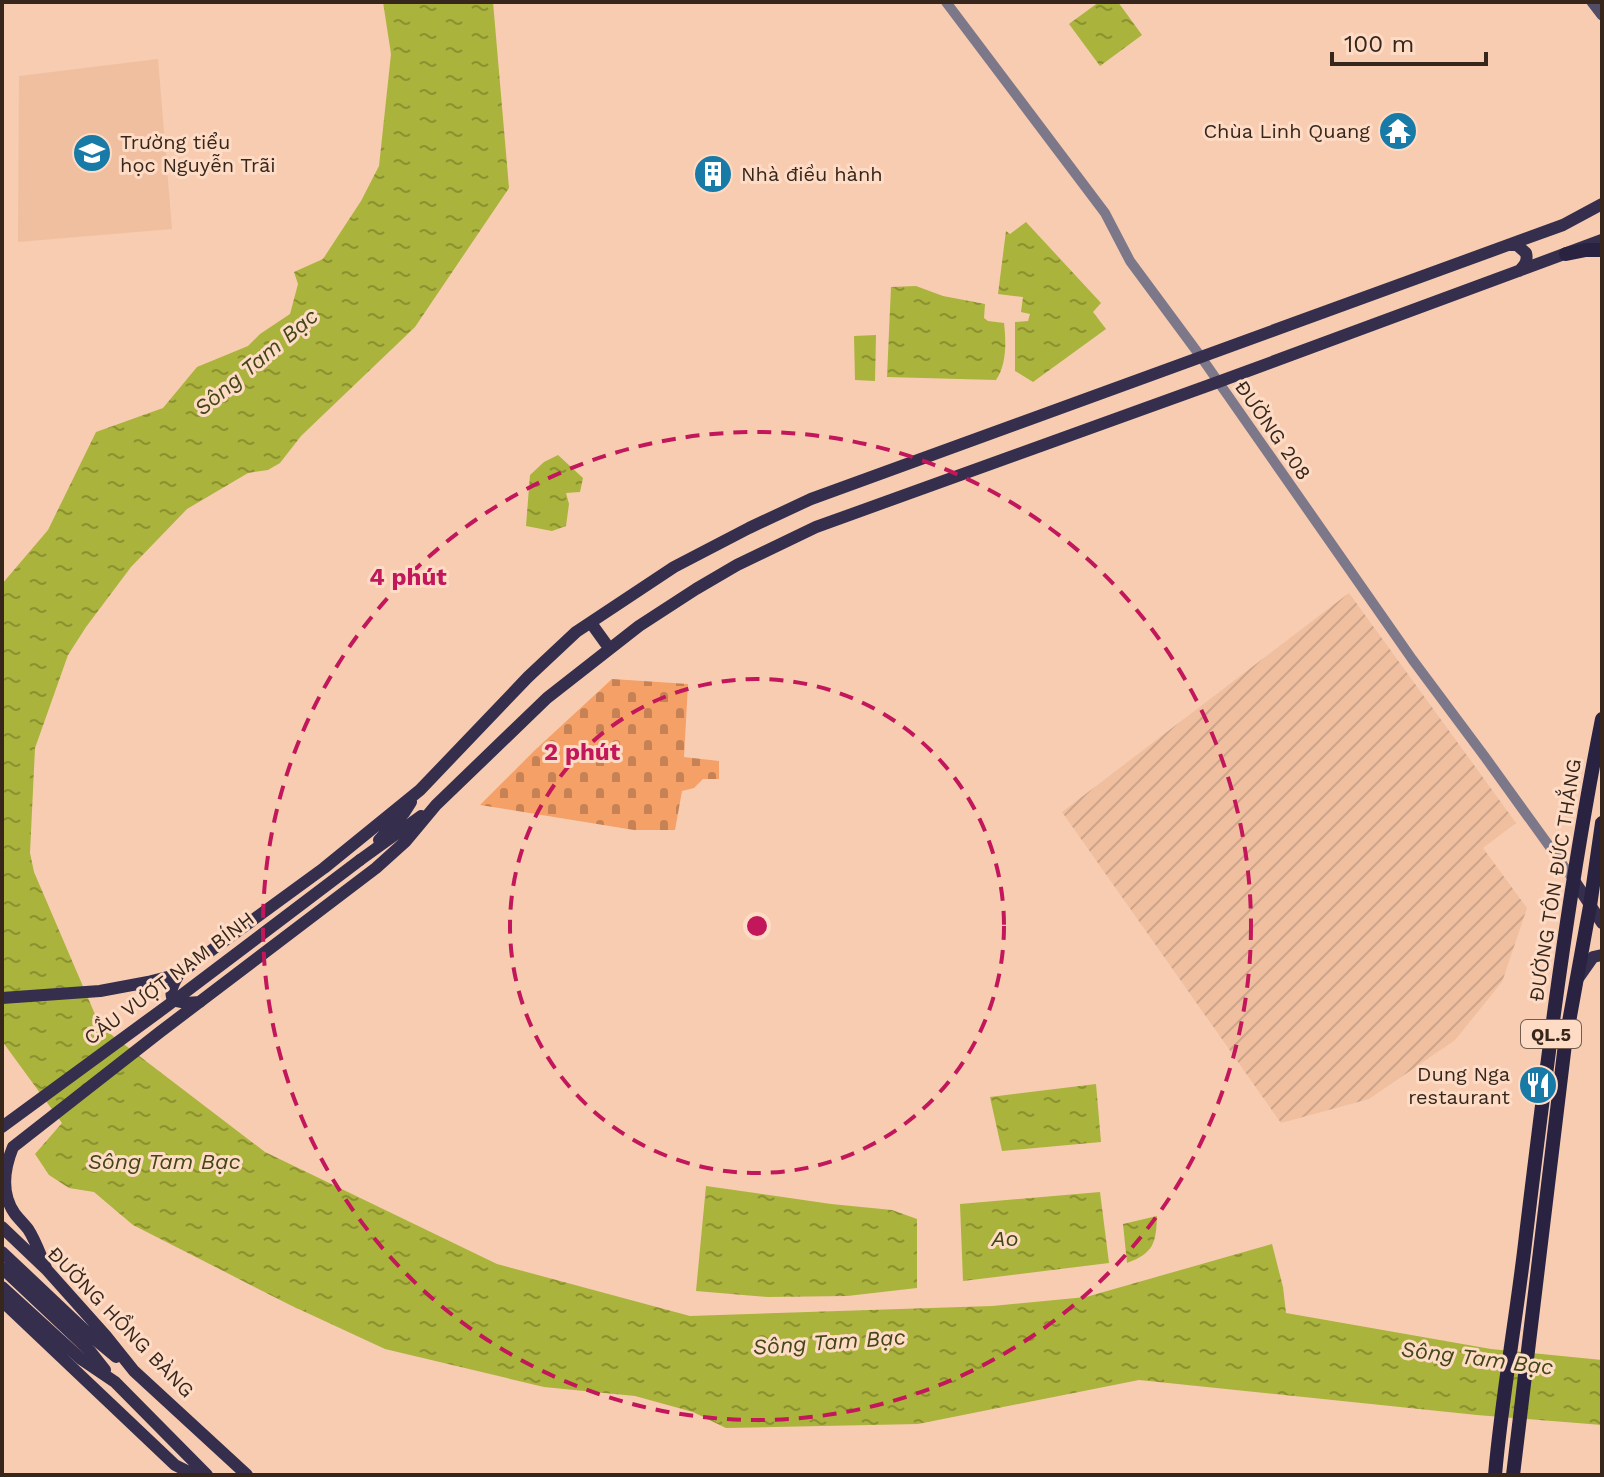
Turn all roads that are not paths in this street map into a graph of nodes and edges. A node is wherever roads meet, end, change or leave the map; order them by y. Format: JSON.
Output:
{"nodes":[{"id":1,"x":946,"y":2,"type":"edge"},
{"id":2,"x":1592,"y":2,"type":"edge"},
{"id":3,"x":1602,"y":15,"type":"edge"},
{"id":4,"x":1602,"y":204,"type":"edge"},
{"id":5,"x":1602,"y":240,"type":"edge"},
{"id":6,"x":1509,"y":245,"type":"junction"},
{"id":7,"x":1602,"y":250,"type":"edge"},
{"id":8,"x":1566,"y":254,"type":"junction"},
{"id":9,"x":1519,"y":271,"type":"junction"},
{"id":10,"x":1201,"y":357,"type":"junction"},
{"id":11,"x":1218,"y":382,"type":"junction"},
{"id":12,"x":591,"y":623,"type":"junction"},
{"id":13,"x":609,"y":648,"type":"junction"},
{"id":14,"x":1602,"y":719,"type":"edge"},
{"id":15,"x":420,"y":790,"type":"junction"},
{"id":16,"x":436,"y":805,"type":"junction"},
{"id":17,"x":1602,"y":823,"type":"edge"},
{"id":18,"x":360,"y":860,"type":"junction"},
{"id":19,"x":1573,"y":879,"type":"junction"},
{"id":20,"x":1590,"y":906,"type":"junction"},
{"id":21,"x":1602,"y":923,"type":"edge"},
{"id":22,"x":1602,"y":955,"type":"edge"},
{"id":23,"x":179,"y":974,"type":"junction"},
{"id":24,"x":1577,"y":979,"type":"junction"},
{"id":25,"x":2,"y":998,"type":"edge"},
{"id":26,"x":200,"y":1002,"type":"junction"},
{"id":27,"x":2,"y":1127,"type":"edge"},
{"id":28,"x":2,"y":1227,"type":"edge"},
{"id":29,"x":2,"y":1252,"type":"edge"},
{"id":30,"x":2,"y":1268,"type":"edge"},
{"id":31,"x":47,"y":1270,"type":"junction"},
{"id":32,"x":2,"y":1287,"type":"edge"},
{"id":33,"x":2,"y":1301,"type":"edge"},
{"id":34,"x":134,"y":1371,"type":"junction"},
{"id":35,"x":115,"y":1382,"type":"junction"},
{"id":36,"x":195,"y":1475,"type":"edge"},
{"id":37,"x":207,"y":1475,"type":"edge"},
{"id":38,"x":247,"y":1475,"type":"edge"},
{"id":39,"x":1495,"y":1475,"type":"edge"},
{"id":40,"x":1513,"y":1475,"type":"edge"}],
"edges":[{"from":1,"to":10,"type":"street","name":"ĐƯỜNG 208"},
{"from":2,"to":3,"type":"main road"},
{"from":4,"to":6,"type":"main road"},
{"from":5,"to":8,"type":"main road"},
{"from":6,"to":9,"type":"main road"},
{"from":6,"to":10,"type":"main road"},
{"from":7,"to":8,"type":"highway"},
{"from":8,"to":9,"type":"main road"},
{"from":9,"to":11,"type":"main road"},
{"from":10,"to":11,"type":"street","name":"ĐƯỜNG 208"},
{"from":10,"to":12,"type":"main road"},
{"from":11,"to":13,"type":"main road"},
{"from":11,"to":19,"type":"street","name":"ĐƯỜNG 208"},
{"from":12,"to":13,"type":"main road"},
{"from":12,"to":15,"type":"main road"},
{"from":13,"to":16,"type":"main road"},
{"from":14,"to":19,"type":"highway","name":"ĐƯỜNG TÔN ĐỨC THẮNG","number":"QL.5"},
{"from":15,"to":18,"type":"main road","name":"CẦU VƯỢT NAM BÍNH"},
{"from":15,"to":23,"type":"main road"},
{"from":16,"to":18,"type":"main road","name":"CẦU VƯỢT NAM BÍNH"},
{"from":16,"to":26,"type":"main road"},
{"from":17,"to":20,"type":"highway","name":"ĐƯỜNG TÔN ĐỨC THẮNG","number":"QL.5"},
{"from":18,"to":27,"type":"main road","name":"CẦU VƯỢT NAM BÍNH","bridge":true},
{"from":19,"to":20,"type":"main road"},
{"from":19,"to":39,"type":"highway","name":"ĐƯỜNG TÔN ĐỨC THẮNG","number":"QL.5"},
{"from":20,"to":21,"type":"main road"},
{"from":20,"to":24,"type":"highway","name":"ĐƯỜNG TÔN ĐỨC THẮNG","number":"QL.5"},
{"from":22,"to":24,"type":"main road"},
{"from":23,"to":25,"type":"main road"},
{"from":23,"to":26,"type":"main road"},
{"from":24,"to":40,"type":"highway","name":"ĐƯỜNG TÔN ĐỨC THẮNG","number":"QL.5"},
{"from":26,"to":31,"type":"main road"},
{"from":28,"to":31,"type":"main road","name":"ĐƯỜNG HỒNG BÀNG"},
{"from":29,"to":34,"type":"main road"},
{"from":30,"to":35,"type":"main road"},
{"from":31,"to":34,"type":"main road","name":"ĐƯỜNG HỒNG BÀNG"},
{"from":32,"to":35,"type":"main road"},
{"from":33,"to":36,"type":"main road"},
{"from":34,"to":38,"type":"main road","name":"ĐƯỜNG HỒNG BÀNG"},
{"from":35,"to":37,"type":"main road"}]}
